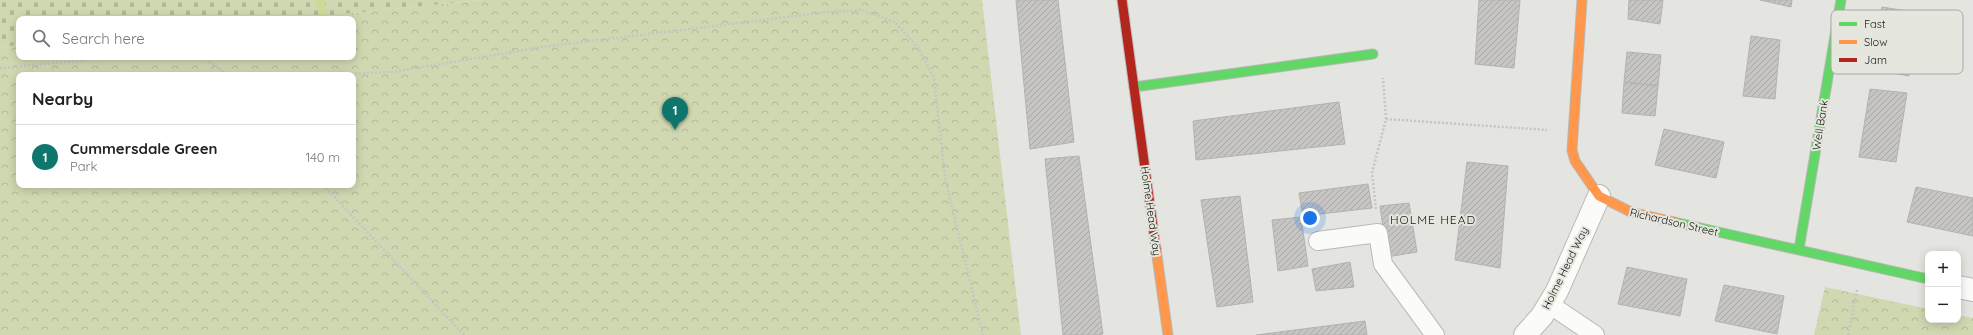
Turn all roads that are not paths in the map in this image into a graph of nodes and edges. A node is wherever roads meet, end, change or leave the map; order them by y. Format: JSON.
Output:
{"nodes":[{"id":1,"x":1122,"y":0,"type":"edge"},
{"id":2,"x":1582,"y":0,"type":"edge"},
{"id":3,"x":1841,"y":0,"type":"edge"},
{"id":4,"x":1839,"y":10,"type":"edge"},
{"id":5,"x":1373,"y":54,"type":"road end"},
{"id":6,"x":1831,"y":61,"type":"edge"},
{"id":7,"x":1134,"y":87,"type":"junction"},
{"id":8,"x":1599,"y":196,"type":"junction"},
{"id":9,"x":1318,"y":241,"type":"dead end"},
{"id":10,"x":1800,"y":249,"type":"junction"},
{"id":11,"x":1925,"y":279,"type":"edge"},
{"id":12,"x":1961,"y":287,"type":"edge"},
{"id":13,"x":1973,"y":290,"type":"edge"},
{"id":14,"x":1549,"y":304,"type":"junction"},
{"id":15,"x":1168,"y":335,"type":"edge"},
{"id":16,"x":1435,"y":335,"type":"edge"},
{"id":17,"x":1525,"y":335,"type":"edge"},
{"id":18,"x":1595,"y":335,"type":"edge"}],
"edges":[{"from":1,"to":7,"type":"street","name":"Holme Head Way"},
{"from":2,"to":8,"type":"street","name":"Richardson Street"},
{"from":3,"to":4,"type":"street","name":"Well Bank"},
{"from":5,"to":7,"type":"street"},
{"from":6,"to":10,"type":"street","name":"Well Bank"},
{"from":7,"to":15,"type":"street","name":"Holme Head Way"},
{"from":8,"to":10,"type":"street","name":"Richardson Street"},
{"from":8,"to":14,"type":"street","name":"Holme Head Way"},
{"from":9,"to":16,"type":"lane"},
{"from":10,"to":11,"type":"street","name":"Richardson Street"},
{"from":12,"to":13,"type":"street"},
{"from":14,"to":17,"type":"street","name":"Holme Head Way"},
{"from":14,"to":18,"type":"lane"}]}
